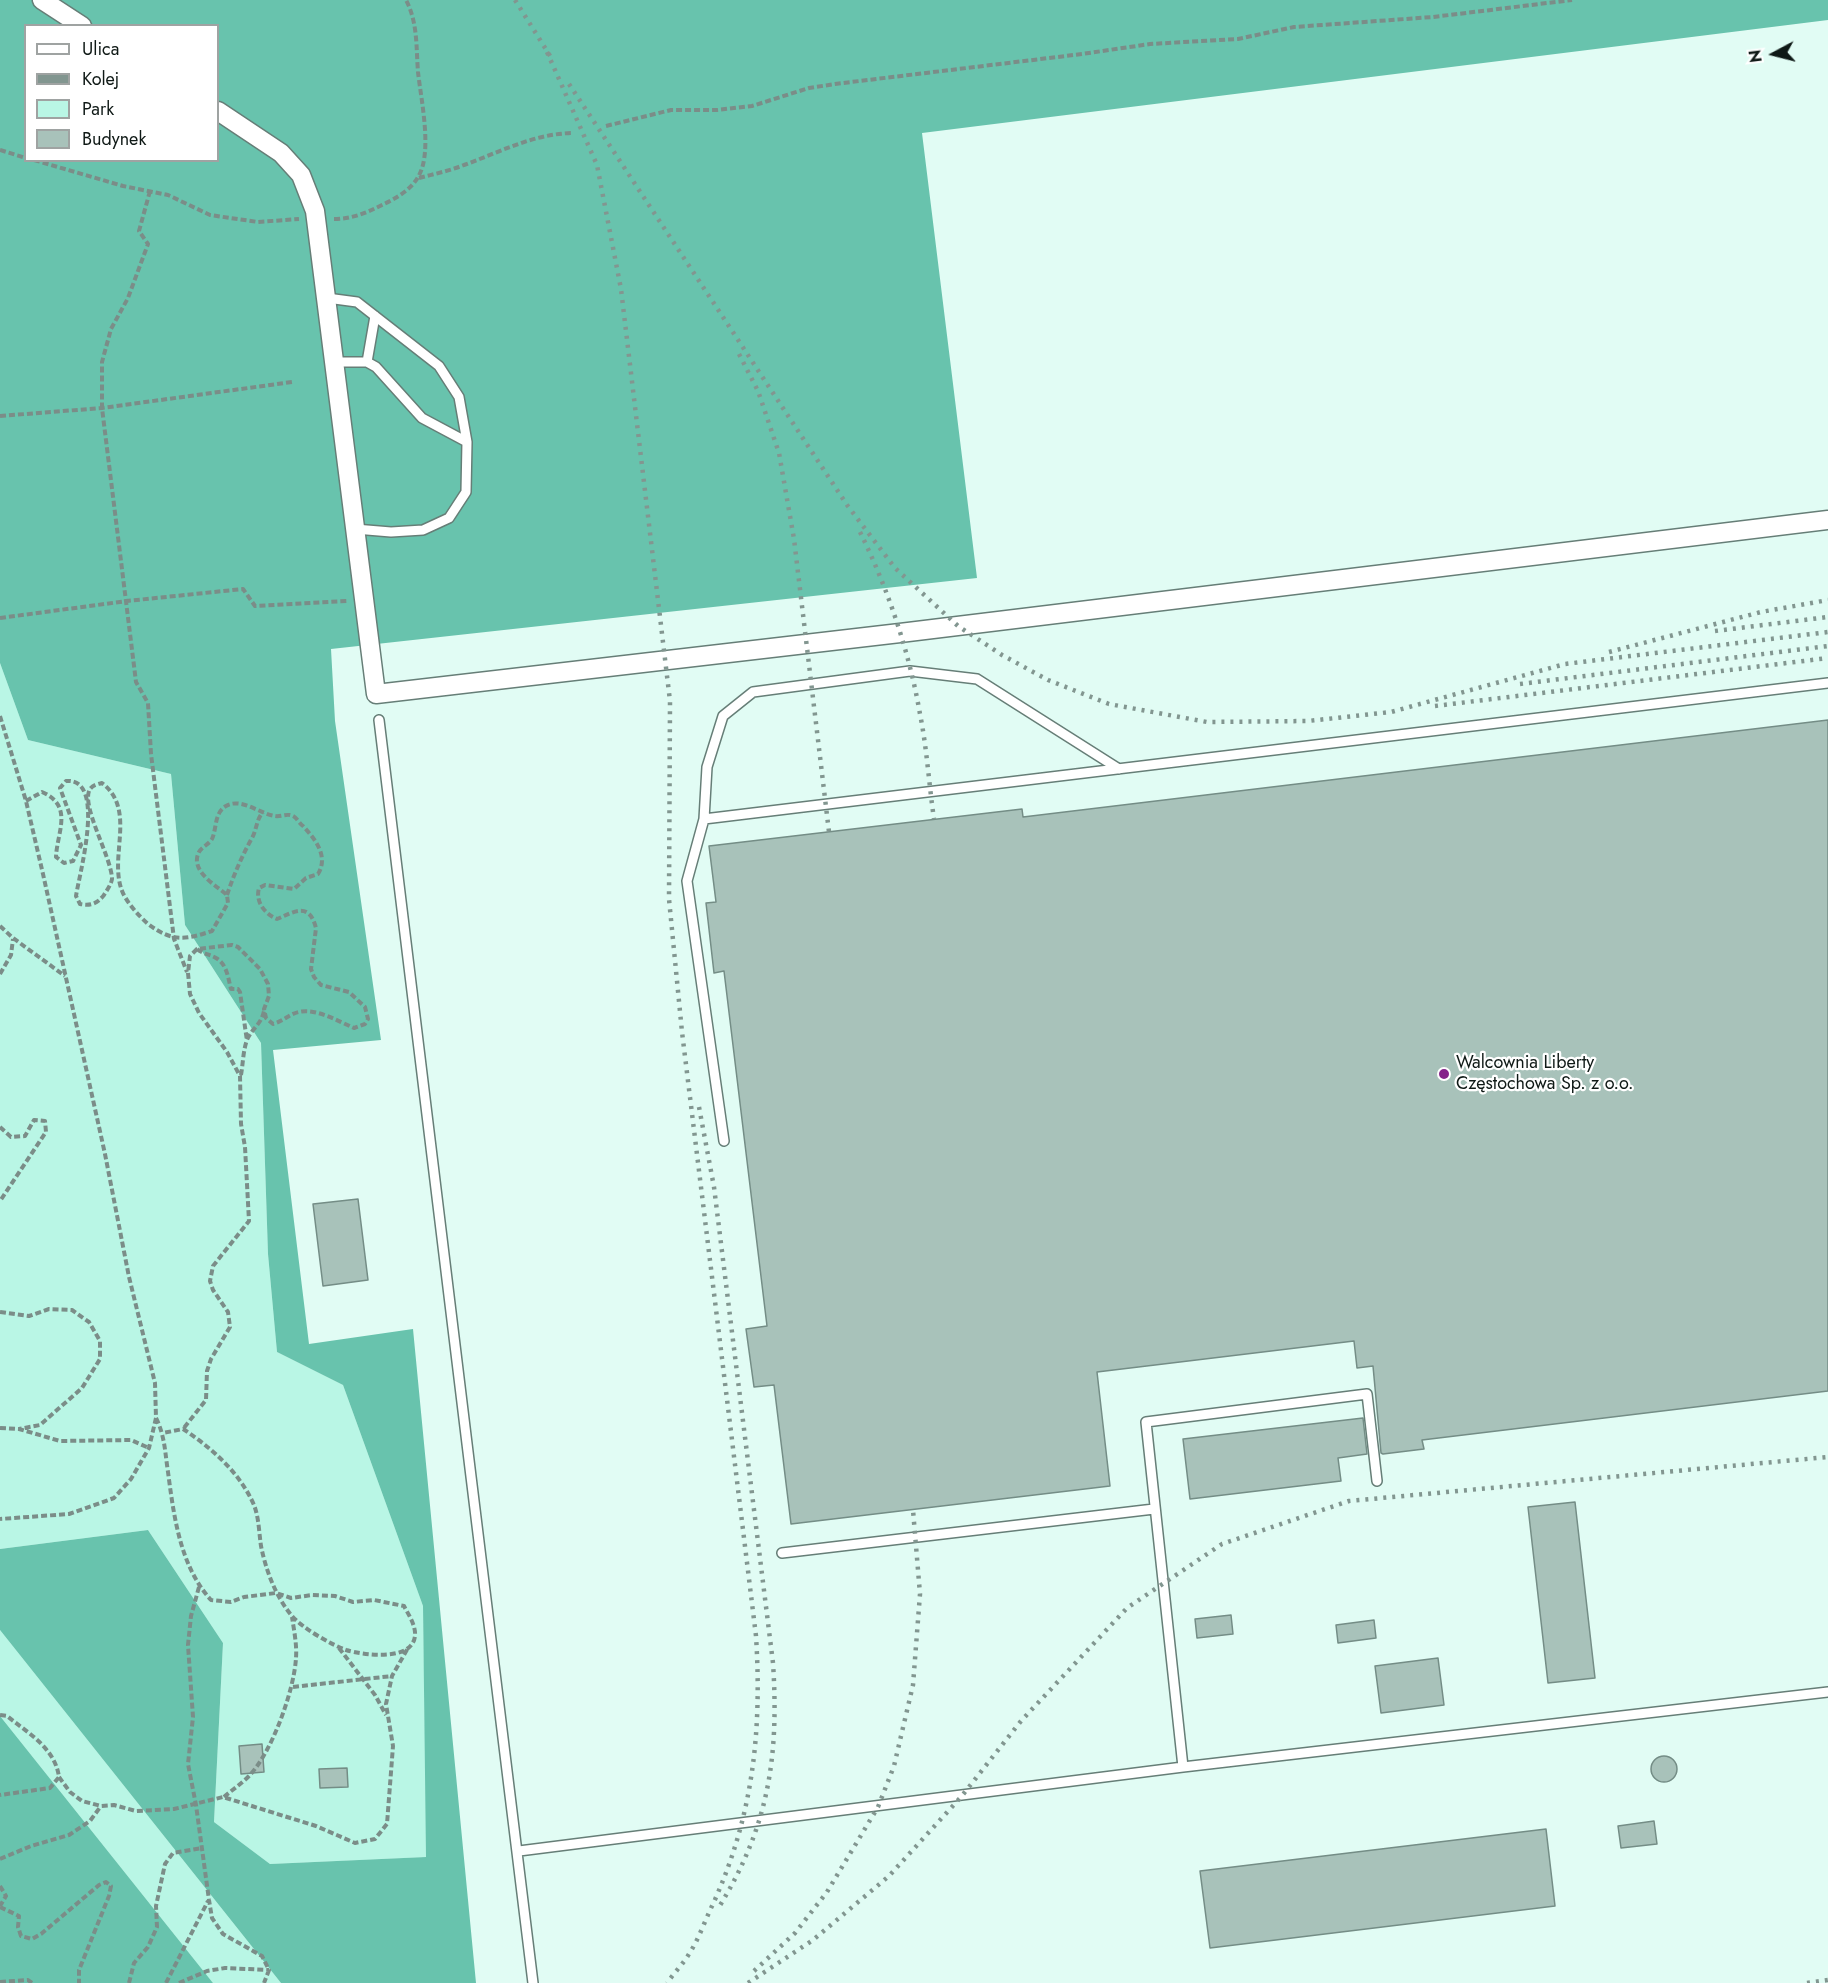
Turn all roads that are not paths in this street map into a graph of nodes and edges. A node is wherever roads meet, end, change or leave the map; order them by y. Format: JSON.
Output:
{"nodes":[{"id":1,"x":42,"y":0,"type":"edge"},
{"id":2,"x":79,"y":24,"type":"edge"},
{"id":3,"x":219,"y":112,"type":"edge"},
{"id":4,"x":327,"y":298,"type":"junction"},
{"id":5,"x":375,"y":316,"type":"junction"},
{"id":6,"x":335,"y":362,"type":"junction"},
{"id":7,"x":368,"y":362,"type":"junction"},
{"id":8,"x":467,"y":442,"type":"junction"},
{"id":9,"x":1828,"y":520,"type":"edge"},
{"id":10,"x":355,"y":529,"type":"junction"},
{"id":11,"x":1828,"y":683,"type":"edge"},
{"id":12,"x":379,"y":720,"type":"dead end"},
{"id":13,"x":1119,"y":769,"type":"junction"},
{"id":14,"x":704,"y":819,"type":"junction"},
{"id":15,"x":724,"y":1141,"type":"dead end"},
{"id":16,"x":1377,"y":1481,"type":"dead end"},
{"id":17,"x":1154,"y":1509,"type":"junction"},
{"id":18,"x":782,"y":1553,"type":"dead end"},
{"id":19,"x":1828,"y":1692,"type":"edge"},
{"id":20,"x":1183,"y":1767,"type":"junction"},
{"id":21,"x":519,"y":1851,"type":"junction"},
{"id":22,"x":533,"y":1983,"type":"edge"}],
"edges":[{"from":1,"to":2,"type":"street"},
{"from":3,"to":4,"type":"street"},
{"from":4,"to":5,"type":"lane"},
{"from":4,"to":6,"type":"street"},
{"from":5,"to":7,"type":"lane"},
{"from":5,"to":8,"type":"lane"},
{"from":6,"to":7,"type":"lane"},
{"from":6,"to":10,"type":"street"},
{"from":7,"to":8,"type":"lane"},
{"from":8,"to":10,"type":"lane"},
{"from":9,"to":10,"type":"street"},
{"from":11,"to":13,"type":"lane"},
{"from":12,"to":21,"type":"lane"},
{"from":13,"to":14,"type":"lane"},
{"from":13,"to":14,"type":"lane"},
{"from":14,"to":15,"type":"lane"},
{"from":16,"to":17,"type":"lane"},
{"from":17,"to":18,"type":"lane"},
{"from":17,"to":20,"type":"lane"},
{"from":19,"to":20,"type":"lane"},
{"from":20,"to":21,"type":"lane"},
{"from":21,"to":22,"type":"lane"}]}
